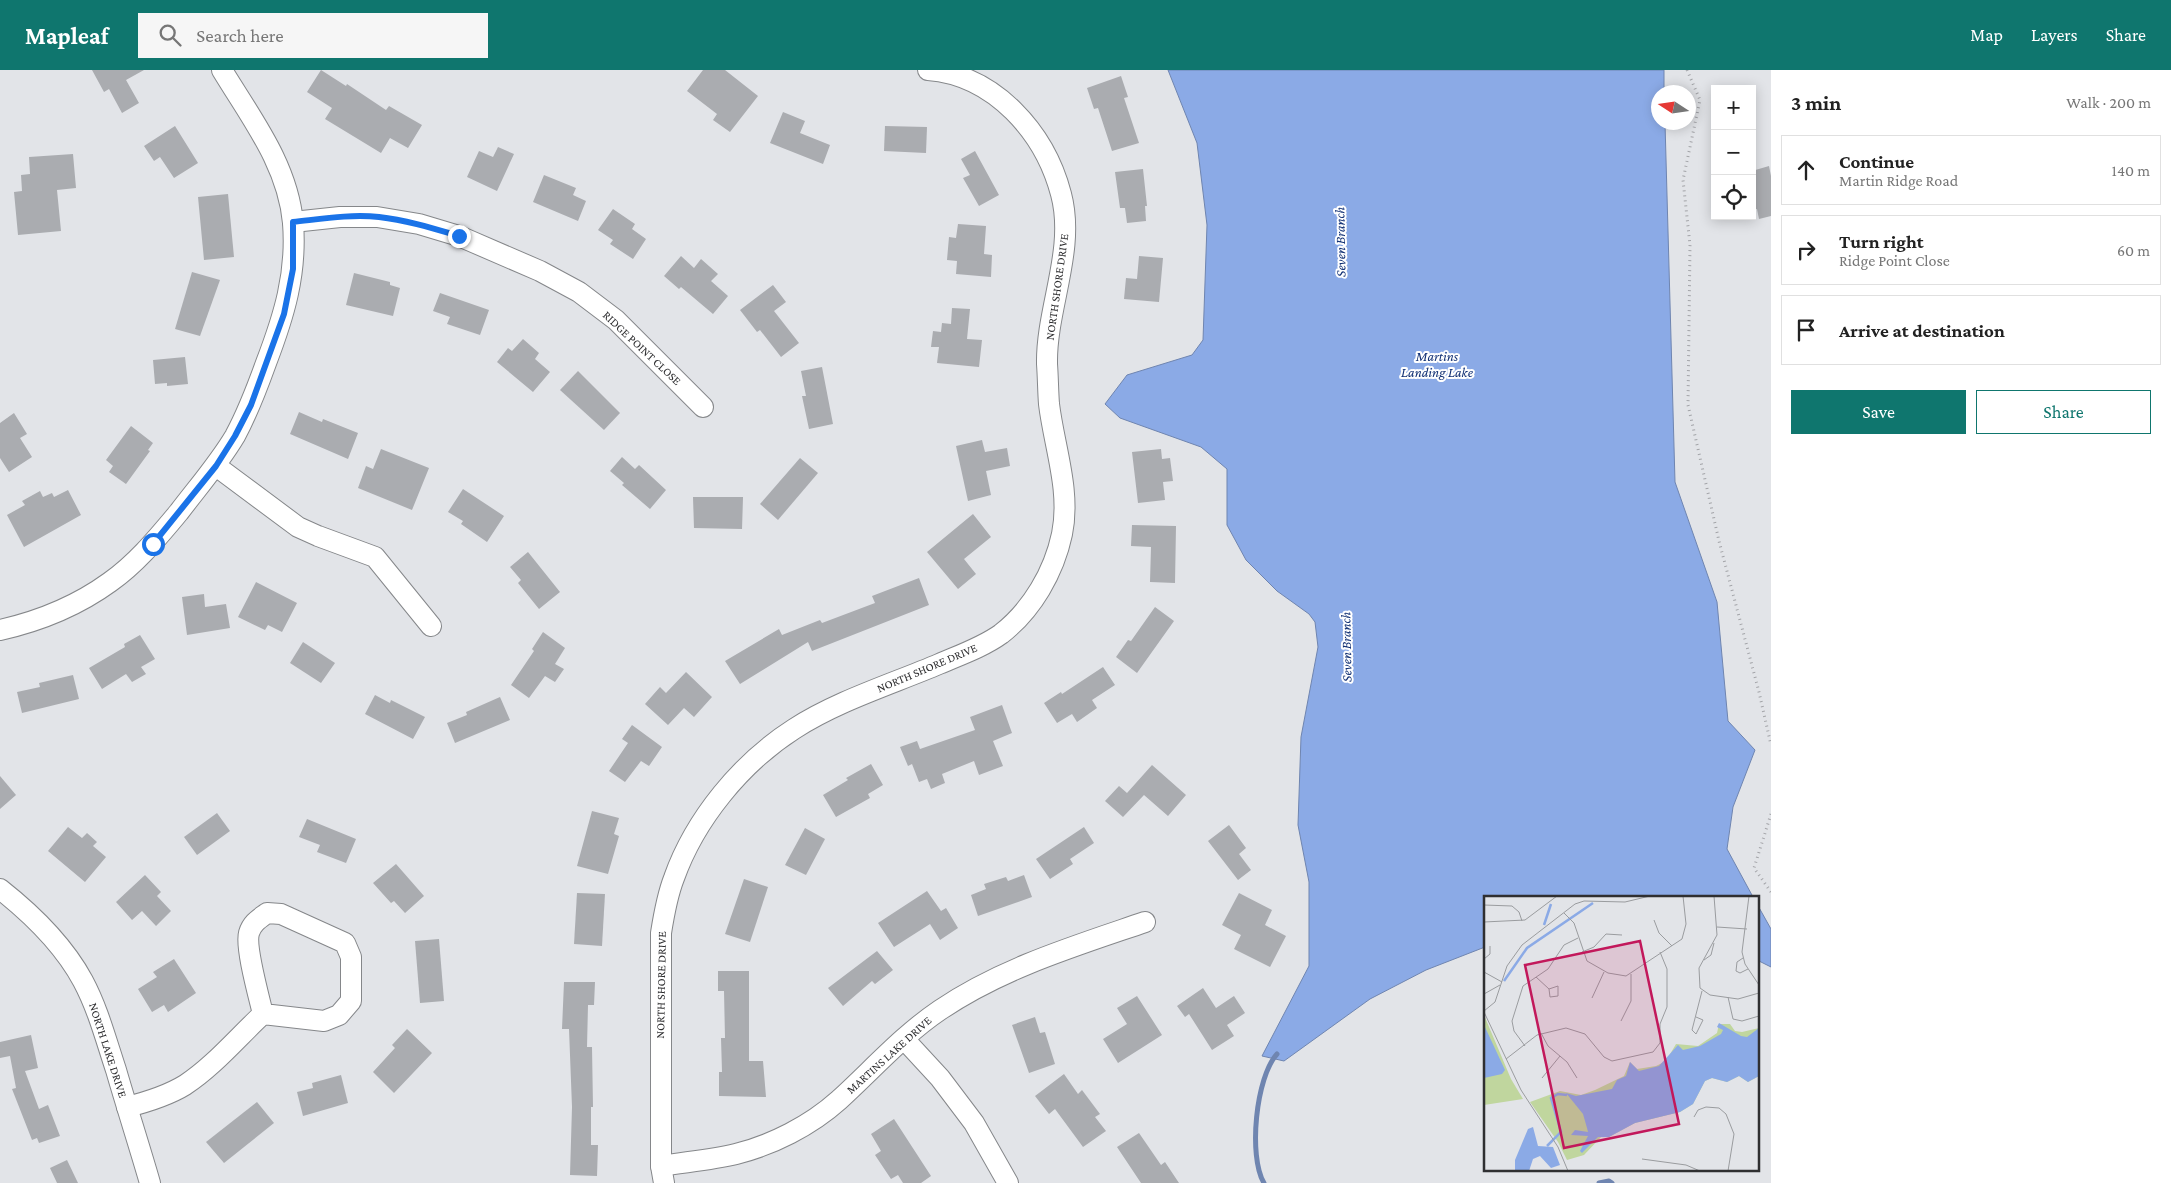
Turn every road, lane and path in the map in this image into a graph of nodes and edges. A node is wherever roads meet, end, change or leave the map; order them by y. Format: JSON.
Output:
{"nodes":[{"id":1,"x":222,"y":70,"type":"edge"},
{"id":2,"x":928,"y":70,"type":"edge"},
{"id":3,"x":1687,"y":70,"type":"edge"},
{"id":4,"x":293,"y":222,"type":"junction"},
{"id":5,"x":703,"y":407,"type":"dead end"},
{"id":6,"x":216,"y":466,"type":"junction"},
{"id":7,"x":431,"y":626,"type":"dead end"},
{"id":8,"x":0,"y":630,"type":"edge"},
{"id":9,"x":1771,"y":746,"type":"edge"},
{"id":10,"x":1771,"y":814,"type":"edge"},
{"id":11,"x":0,"y":889,"type":"edge"},
{"id":12,"x":1771,"y":892,"type":"edge"},
{"id":13,"x":1145,"y":922,"type":"dead end"},
{"id":14,"x":263,"y":1014,"type":"junction"},
{"id":15,"x":904,"y":1039,"type":"junction"},
{"id":16,"x":127,"y":1107,"type":"junction"},
{"id":17,"x":662,"y":1175,"type":"edge"},
{"id":18,"x":150,"y":1183,"type":"edge"},
{"id":19,"x":1008,"y":1183,"type":"edge"}],
"edges":[{"from":1,"to":4,"type":"street"},
{"from":2,"to":17,"type":"street","name":"NORTH SHORE DRIVE"},
{"from":3,"to":9,"type":"path"},
{"from":4,"to":5,"type":"street","name":"RIDGE POINT CLOSE"},
{"from":4,"to":6,"type":"street"},
{"from":6,"to":7,"type":"street"},
{"from":6,"to":8,"type":"street"},
{"from":10,"to":12,"type":"path"},
{"from":11,"to":16,"type":"street","name":"NORTH LAKE DRIVE"},
{"from":13,"to":15,"type":"street","name":"MARTINS LAKE DRIVE"},
{"from":14,"to":14,"type":"street"},
{"from":14,"to":16,"type":"street"},
{"from":15,"to":17,"type":"street","name":"MARTINS LAKE DRIVE"},
{"from":15,"to":19,"type":"street"},
{"from":16,"to":18,"type":"street","name":"NORTH LAKE DRIVE"}]}
